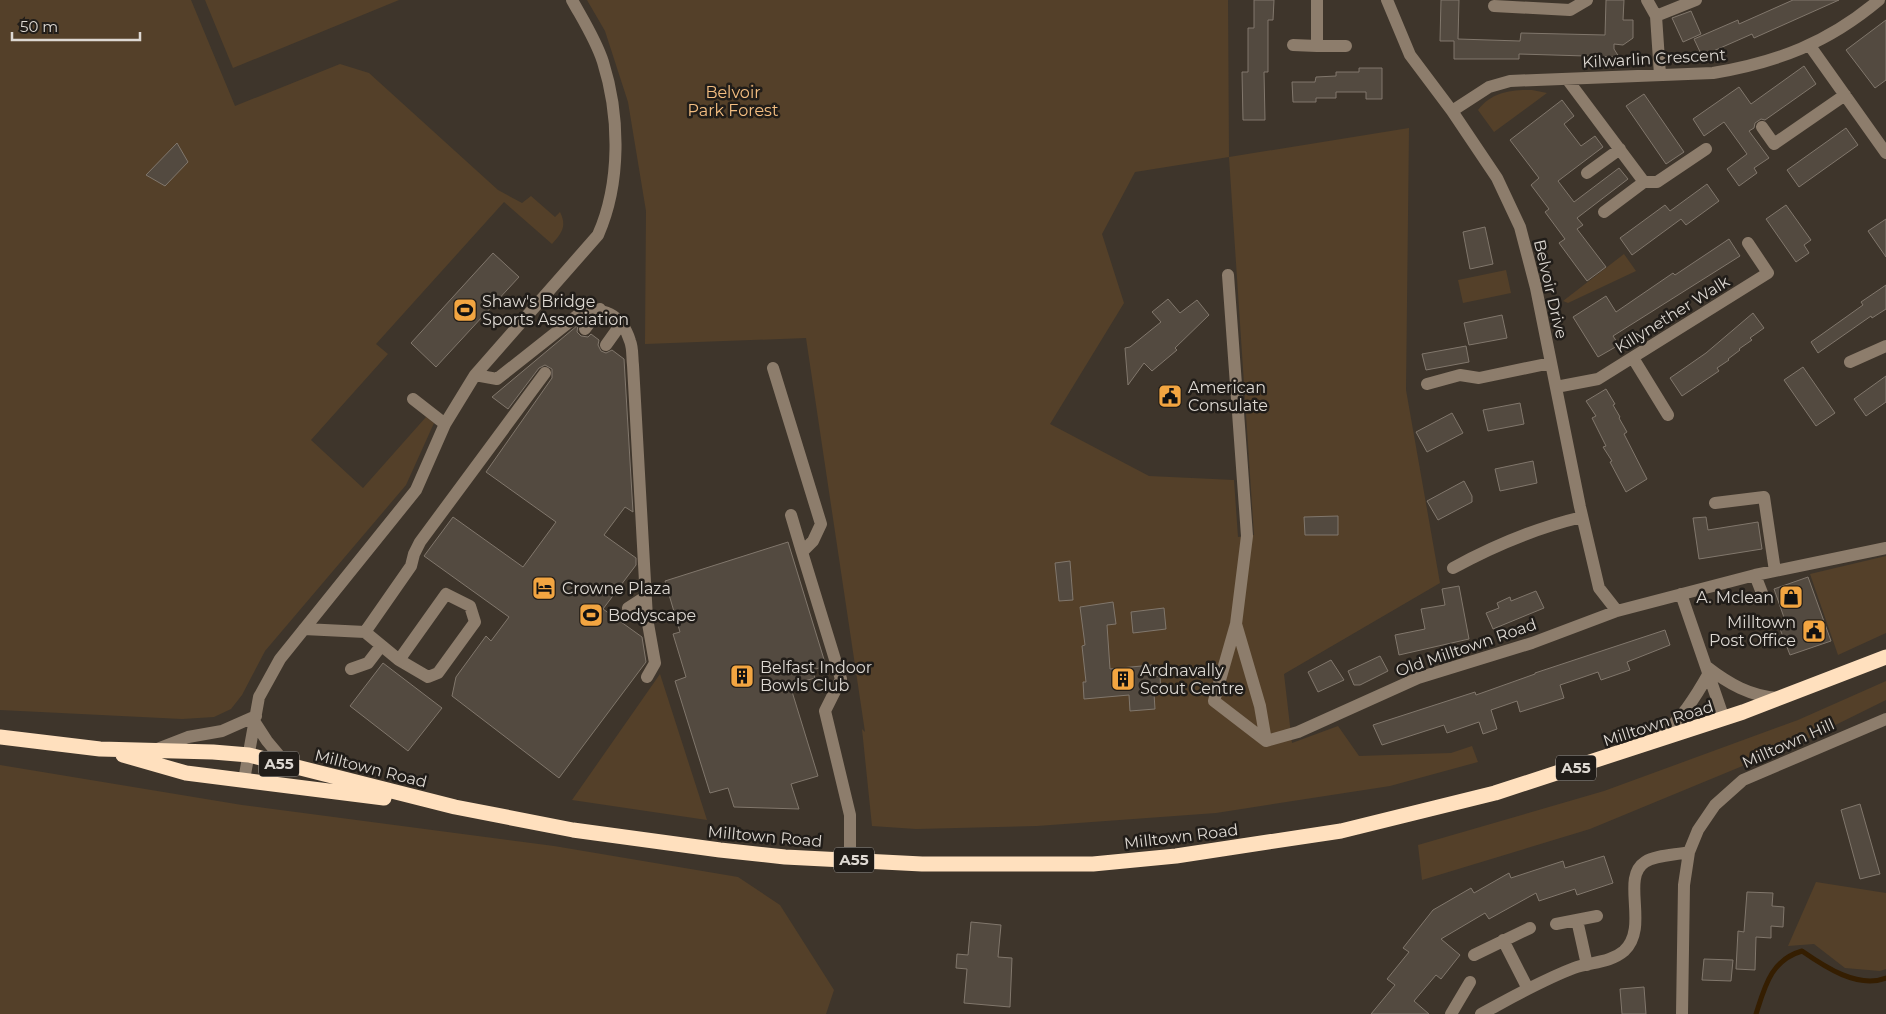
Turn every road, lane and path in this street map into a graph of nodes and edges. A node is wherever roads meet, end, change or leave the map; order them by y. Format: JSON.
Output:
{"nodes":[{"id":1,"x":572,"y":0,"type":"edge"},
{"id":2,"x":1317,"y":0,"type":"edge"},
{"id":3,"x":1387,"y":0,"type":"edge"},
{"id":4,"x":1587,"y":0,"type":"edge"},
{"id":5,"x":1647,"y":0,"type":"edge"},
{"id":6,"x":1696,"y":0,"type":"edge"},
{"id":7,"x":1879,"y":0,"type":"edge"},
{"id":8,"x":1494,"y":6,"type":"dead end"},
{"id":9,"x":1656,"y":16,"type":"junction"},
{"id":10,"x":1293,"y":45,"type":"dead end"},
{"id":11,"x":1317,"y":46,"type":"junction"},
{"id":12,"x":1346,"y":46,"type":"dead end"},
{"id":13,"x":1810,"y":46,"type":"junction"},
{"id":14,"x":1660,"y":75,"type":"junction"},
{"id":15,"x":1567,"y":79,"type":"junction"},
{"id":16,"x":1845,"y":95,"type":"junction"},
{"id":17,"x":1452,"y":111,"type":"junction"},
{"id":18,"x":1762,"y":127,"type":"dead end"},
{"id":19,"x":1620,"y":149,"type":"junction"},
{"id":20,"x":1706,"y":149,"type":"dead end"},
{"id":21,"x":1886,"y":153,"type":"edge"},
{"id":22,"x":1587,"y":174,"type":"dead end"},
{"id":23,"x":1644,"y":182,"type":"junction"},
{"id":24,"x":1604,"y":212,"type":"dead end"},
{"id":25,"x":1748,"y":242,"type":"dead end"},
{"id":26,"x":1228,"y":275,"type":"dead end"},
{"id":27,"x":600,"y":309,"type":"junction"},
{"id":28,"x":621,"y":324,"type":"junction"},
{"id":29,"x":585,"y":329,"type":"dead end"},
{"id":30,"x":606,"y":345,"type":"dead end"},
{"id":31,"x":1886,"y":346,"type":"edge"},
{"id":32,"x":1632,"y":358,"type":"junction"},
{"id":33,"x":1850,"y":362,"type":"dead end"},
{"id":34,"x":1551,"y":363,"type":"junction"},
{"id":35,"x":773,"y":368,"type":"dead end"},
{"id":36,"x":545,"y":372,"type":"dead end"},
{"id":37,"x":475,"y":375,"type":"junction"},
{"id":38,"x":1427,"y":384,"type":"dead end"},
{"id":39,"x":1556,"y":387,"type":"junction"},
{"id":40,"x":413,"y":398,"type":"dead end"},
{"id":41,"x":1668,"y":415,"type":"dead end"},
{"id":42,"x":445,"y":424,"type":"junction"},
{"id":43,"x":1715,"y":503,"type":"dead end"},
{"id":44,"x":791,"y":515,"type":"dead end"},
{"id":45,"x":1582,"y":517,"type":"junction"},
{"id":46,"x":1886,"y":548,"type":"edge"},
{"id":47,"x":802,"y":552,"type":"junction"},
{"id":48,"x":1453,"y":568,"type":"dead end"},
{"id":49,"x":1775,"y":571,"type":"junction"},
{"id":50,"x":1755,"y":575,"type":"junction"},
{"id":51,"x":1762,"y":593,"type":"dead end"},
{"id":52,"x":1681,"y":594,"type":"junction"},
{"id":53,"x":645,"y":597,"type":"junction"},
{"id":54,"x":628,"y":608,"type":"dead end"},
{"id":55,"x":1617,"y":611,"type":"junction"},
{"id":56,"x":1236,"y":624,"type":"junction"},
{"id":57,"x":304,"y":629,"type":"junction"},
{"id":58,"x":364,"y":632,"type":"junction"},
{"id":59,"x":381,"y":646,"type":"junction"},
{"id":60,"x":1886,"y":657,"type":"edge"},
{"id":61,"x":398,"y":660,"type":"junction"},
{"id":62,"x":351,"y":670,"type":"dead end"},
{"id":63,"x":1708,"y":670,"type":"junction"},
{"id":64,"x":648,"y":677,"type":"dead end"},
{"id":65,"x":1781,"y":698,"type":"junction"},
{"id":66,"x":255,"y":718,"type":"junction"},
{"id":67,"x":1724,"y":719,"type":"junction"},
{"id":68,"x":1886,"y":719,"type":"edge"},
{"id":69,"x":0,"y":737,"type":"edge"},
{"id":70,"x":1266,"y":741,"type":"junction"},
{"id":71,"x":1649,"y":745,"type":"junction"},
{"id":72,"x":100,"y":749,"type":"junction"},
{"id":73,"x":155,"y":750,"type":"junction"},
{"id":74,"x":249,"y":755,"type":"junction"},
{"id":75,"x":288,"y":766,"type":"junction"},
{"id":76,"x":244,"y":780,"type":"junction"},
{"id":77,"x":455,"y":807,"type":"junction"},
{"id":78,"x":1689,"y":852,"type":"junction"},
{"id":79,"x":850,"y":860,"type":"junction"},
{"id":80,"x":1597,"y":916,"type":"dead end"},
{"id":81,"x":1577,"y":920,"type":"junction"},
{"id":82,"x":1556,"y":924,"type":"dead end"},
{"id":83,"x":1530,"y":928,"type":"dead end"},
{"id":84,"x":1503,"y":940,"type":"junction"},
{"id":85,"x":1474,"y":955,"type":"dead end"},
{"id":86,"x":1586,"y":965,"type":"junction"},
{"id":87,"x":1470,"y":982,"type":"dead end"},
{"id":88,"x":1528,"y":989,"type":"junction"},
{"id":89,"x":1451,"y":1014,"type":"edge"},
{"id":90,"x":1481,"y":1014,"type":"edge"},
{"id":91,"x":1682,"y":1014,"type":"edge"}],
"edges":[{"from":1,"to":37,"type":"street"},
{"from":2,"to":11,"type":"street"},
{"from":3,"to":17,"type":"street","name":"Belvoir Drive"},
{"from":4,"to":8,"type":"street"},
{"from":5,"to":9,"type":"street"},
{"from":6,"to":9,"type":"street"},
{"from":7,"to":13,"type":"street","name":"Kilwarlin Crescent"},
{"from":9,"to":14,"type":"street"},
{"from":10,"to":11,"type":"street"},
{"from":11,"to":12,"type":"street"},
{"from":13,"to":14,"type":"street","name":"Kilwarlin Crescent"},
{"from":13,"to":16,"type":"street"},
{"from":14,"to":15,"type":"street","name":"Kilwarlin Crescent"},
{"from":15,"to":17,"type":"street","name":"Kilwarlin Crescent"},
{"from":15,"to":19,"type":"street"},
{"from":16,"to":18,"type":"street"},
{"from":16,"to":21,"type":"street"},
{"from":17,"to":34,"type":"street","name":"Belvoir Drive"},
{"from":19,"to":22,"type":"street"},
{"from":19,"to":23,"type":"street"},
{"from":20,"to":23,"type":"street"},
{"from":23,"to":24,"type":"street"},
{"from":25,"to":32,"type":"street","name":"Killynether Walk"},
{"from":26,"to":56,"type":"street"},
{"from":27,"to":28,"type":"street"},
{"from":27,"to":29,"type":"street"},
{"from":27,"to":37,"type":"street"},
{"from":28,"to":30,"type":"street"},
{"from":28,"to":53,"type":"street"},
{"from":31,"to":33,"type":"street"},
{"from":32,"to":39,"type":"street","name":"Killynether Walk"},
{"from":32,"to":41,"type":"street"},
{"from":34,"to":38,"type":"street"},
{"from":34,"to":39,"type":"street","name":"Belvoir Drive"},
{"from":35,"to":47,"type":"street"},
{"from":36,"to":58,"type":"street"},
{"from":37,"to":42,"type":"street"},
{"from":39,"to":45,"type":"street","name":"Belvoir Drive"},
{"from":40,"to":42,"type":"street"},
{"from":42,"to":57,"type":"street"},
{"from":43,"to":49,"type":"street"},
{"from":44,"to":47,"type":"street"},
{"from":45,"to":48,"type":"street"},
{"from":45,"to":55,"type":"street","name":"Belvoir Drive"},
{"from":46,"to":49,"type":"street","name":"Old Milltown Road"},
{"from":47,"to":79,"type":"street"},
{"from":49,"to":50,"type":"street","name":"Old Milltown Road"},
{"from":50,"to":51,"type":"street"},
{"from":50,"to":52,"type":"street","name":"Old Milltown Road"},
{"from":52,"to":55,"type":"street","name":"Old Milltown Road"},
{"from":52,"to":63,"type":"street"},
{"from":53,"to":54,"type":"street"},
{"from":53,"to":64,"type":"street"},
{"from":55,"to":70,"type":"street","name":"Old Milltown Road"},
{"from":56,"to":70,"type":"street"},
{"from":56,"to":70,"type":"street"},
{"from":57,"to":58,"type":"street"},
{"from":57,"to":66,"type":"street"},
{"from":58,"to":59,"type":"street"},
{"from":59,"to":61,"type":"street"},
{"from":59,"to":62,"type":"street"},
{"from":60,"to":65,"type":"highway","name":"Milltown Road","number":"A55"},
{"from":61,"to":61,"type":"street"},
{"from":63,"to":65,"type":"street"},
{"from":63,"to":67,"type":"street"},
{"from":63,"to":71,"type":"street"},
{"from":65,"to":67,"type":"highway","name":"Milltown Road","number":"A55"},
{"from":66,"to":73,"type":"street"},
{"from":66,"to":74,"type":"street"},
{"from":66,"to":75,"type":"street"},
{"from":67,"to":71,"type":"highway","name":"Milltown Road","number":"A55"},
{"from":68,"to":78,"type":"street","name":"Milltown Hill"},
{"from":69,"to":72,"type":"highway","name":"Milltown Road","number":"A55"},
{"from":71,"to":79,"type":"highway","name":"Milltown Road","number":"A55"},
{"from":72,"to":73,"type":"highway","name":"Milltown Road","number":"A55"},
{"from":72,"to":76,"type":"highway","name":"Milltown Road","number":"A55"},
{"from":73,"to":74,"type":"highway","name":"Milltown Road","number":"A55"},
{"from":74,"to":75,"type":"highway","name":"Milltown Road","number":"A55"},
{"from":74,"to":76,"type":"street"},
{"from":75,"to":77,"type":"highway","name":"Milltown Road","number":"A55"},
{"from":76,"to":77,"type":"highway","name":"Milltown Road","number":"A55"},
{"from":77,"to":79,"type":"highway","name":"Milltown Road","number":"A55"},
{"from":78,"to":86,"type":"street"},
{"from":78,"to":91,"type":"street","name":"Milltown Hill"},
{"from":80,"to":81,"type":"street"},
{"from":81,"to":82,"type":"street"},
{"from":81,"to":86,"type":"street"},
{"from":83,"to":84,"type":"street"},
{"from":84,"to":85,"type":"street"},
{"from":84,"to":88,"type":"street"},
{"from":86,"to":88,"type":"street"},
{"from":87,"to":89,"type":"street"},
{"from":88,"to":90,"type":"street"}]}
